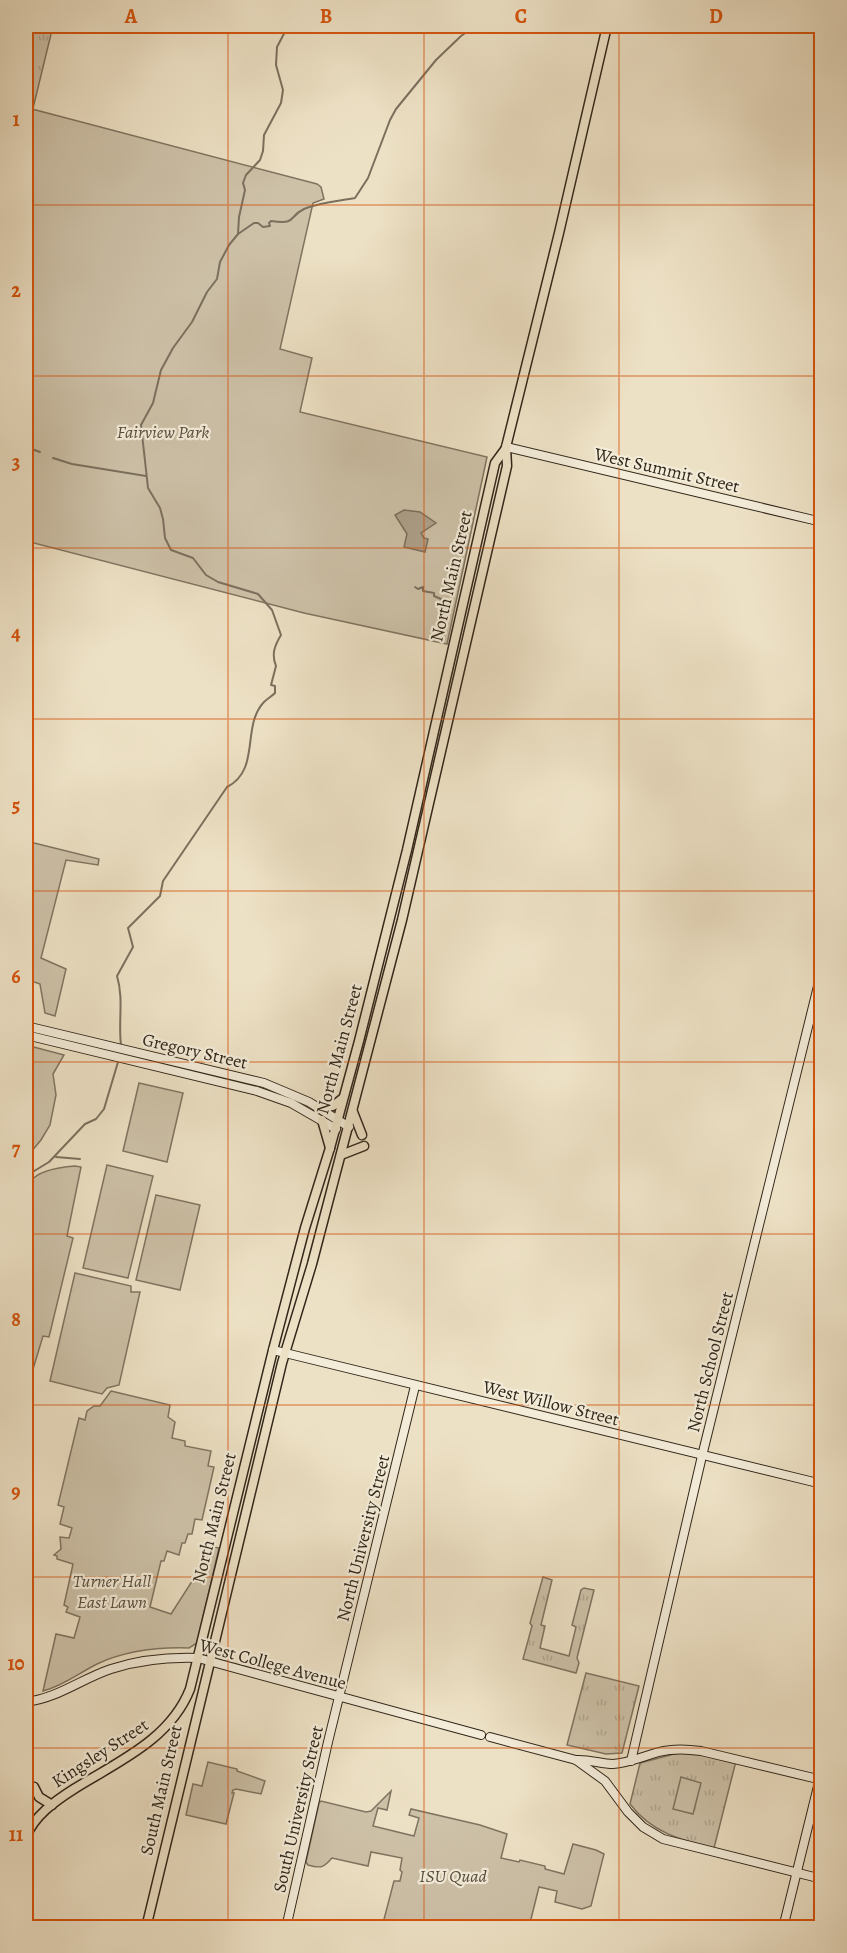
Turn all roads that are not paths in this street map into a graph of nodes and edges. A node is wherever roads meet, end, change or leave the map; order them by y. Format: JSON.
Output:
{"nodes":[{"id":1,"x":607,"y":26,"type":"edge"},
{"id":2,"x":506,"y":447,"type":"junction"},
{"id":3,"x":822,"y":522,"type":"edge"},
{"id":4,"x":822,"y":970,"type":"edge"},
{"id":5,"x":26,"y":1026,"type":"edge"},
{"id":6,"x":26,"y":1035,"type":"edge"},
{"id":7,"x":344,"y":1098,"type":"junction"},
{"id":8,"x":318,"y":1108,"type":"junction"},
{"id":9,"x":353,"y":1112,"type":"junction"},
{"id":10,"x":321,"y":1120,"type":"junction"},
{"id":11,"x":337,"y":1124,"type":"junction"},
{"id":12,"x":349,"y":1126,"type":"junction"},
{"id":13,"x":362,"y":1135,"type":"dead end"},
{"id":14,"x":364,"y":1146,"type":"dead end"},
{"id":15,"x":330,"y":1148,"type":"junction"},
{"id":16,"x":341,"y":1155,"type":"junction"},
{"id":17,"x":273,"y":1350,"type":"junction"},
{"id":18,"x":285,"y":1353,"type":"junction"},
{"id":19,"x":414,"y":1386,"type":"junction"},
{"id":20,"x":702,"y":1456,"type":"junction"},
{"id":21,"x":822,"y":1484,"type":"edge"},
{"id":22,"x":198,"y":1658,"type":"junction"},
{"id":23,"x":210,"y":1661,"type":"junction"},
{"id":24,"x":339,"y":1697,"type":"junction"},
{"id":25,"x":26,"y":1702,"type":"edge"},
{"id":26,"x":481,"y":1735,"type":"dead end"},
{"id":27,"x":490,"y":1737,"type":"dead end"},
{"id":28,"x":576,"y":1760,"type":"junction"},
{"id":29,"x":631,"y":1761,"type":"junction"},
{"id":30,"x":822,"y":1770,"type":"edge"},
{"id":31,"x":820,"y":1779,"type":"edge"},
{"id":32,"x":34,"y":1787,"type":"dead end"},
{"id":33,"x":52,"y":1804,"type":"junction"},
{"id":34,"x":26,"y":1837,"type":"edge"},
{"id":35,"x":796,"y":1873,"type":"junction"},
{"id":36,"x":822,"y":1879,"type":"edge"},
{"id":37,"x":146,"y":1928,"type":"edge"},
{"id":38,"x":286,"y":1928,"type":"edge"},
{"id":39,"x":783,"y":1928,"type":"edge"}],
"edges":[{"from":1,"to":2,"type":"main road","name":"North Main Street"},
{"from":2,"to":3,"type":"main road","name":"West Summit Street"},
{"from":2,"to":7,"type":"main road","name":"North Main Street"},
{"from":2,"to":9,"type":"main road","name":"North Main Street"},
{"from":4,"to":20,"type":"main road","name":"North School Street"},
{"from":5,"to":8,"type":"main road","name":"Gregory Street"},
{"from":6,"to":10,"type":"main road","name":"Gregory Street"},
{"from":7,"to":8,"type":"main road"},
{"from":7,"to":11,"type":"main road","name":"North Main Street"},
{"from":8,"to":11,"type":"main road","name":"Gregory Street"},
{"from":9,"to":12,"type":"main road","name":"North Main Street"},
{"from":9,"to":13,"type":"main road"},
{"from":10,"to":11,"type":"main road","name":"Gregory Street"},
{"from":10,"to":15,"type":"main road"},
{"from":11,"to":12,"type":"main road","name":"Gregory Street"},
{"from":11,"to":15,"type":"main road","name":"North Main Street"},
{"from":12,"to":16,"type":"main road","name":"North Main Street"},
{"from":14,"to":16,"type":"main road"},
{"from":15,"to":17,"type":"main road","name":"North Main Street"},
{"from":16,"to":18,"type":"main road","name":"North Main Street"},
{"from":17,"to":18,"type":"main road","name":"West Willow Street"},
{"from":17,"to":22,"type":"main road","name":"North Main Street"},
{"from":18,"to":19,"type":"main road","name":"West Willow Street"},
{"from":18,"to":23,"type":"main road","name":"North Main Street"},
{"from":19,"to":20,"type":"main road","name":"West Willow Street"},
{"from":19,"to":24,"type":"main road","name":"North University Street"},
{"from":20,"to":21,"type":"main road","name":"West Willow Street"},
{"from":20,"to":29,"type":"main road","name":"North School Street"},
{"from":22,"to":23,"type":"main road","name":"West College Avenue"},
{"from":22,"to":25,"type":"main road","name":"West College Avenue"},
{"from":22,"to":33,"type":"main road","name":"Kingsley Street"},
{"from":23,"to":24,"type":"main road","name":"West College Avenue"},
{"from":23,"to":37,"type":"main road","name":"South Main Street"},
{"from":24,"to":26,"type":"main road","name":"West College Avenue"},
{"from":24,"to":38,"type":"main road","name":"South University Street"},
{"from":27,"to":28,"type":"main road"},
{"from":28,"to":29,"type":"main road"},
{"from":28,"to":35,"type":"main road"},
{"from":29,"to":31,"type":"main road"},
{"from":30,"to":31,"type":"main road"},
{"from":31,"to":35,"type":"main road"},
{"from":32,"to":33,"type":"main road"},
{"from":33,"to":34,"type":"main road","name":"Kingsley Street"},
{"from":35,"to":36,"type":"main road"},
{"from":35,"to":39,"type":"main road"}]}
